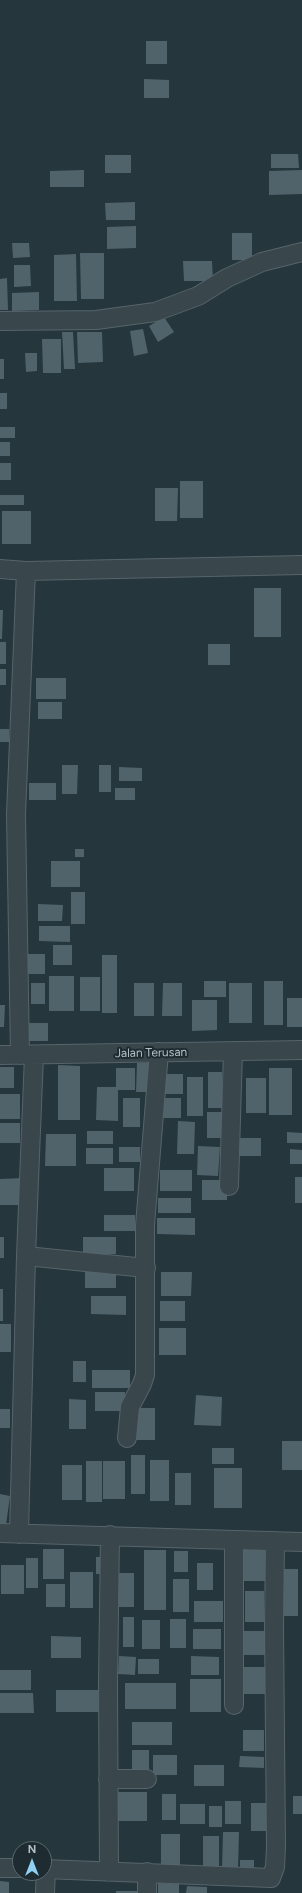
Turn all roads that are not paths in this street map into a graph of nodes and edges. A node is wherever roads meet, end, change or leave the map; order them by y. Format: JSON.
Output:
{"nodes":[{"id":1,"x":302,"y":252,"type":"edge"},
{"id":2,"x":0,"y":321,"type":"edge"},
{"id":3,"x":302,"y":565,"type":"edge"},
{"id":4,"x":0,"y":569,"type":"edge"},
{"id":5,"x":26,"y":571,"type":"junction"},
{"id":6,"x":302,"y":1050,"type":"edge"},
{"id":7,"x":233,"y":1051,"type":"junction"},
{"id":8,"x":159,"y":1052,"type":"junction"},
{"id":9,"x":0,"y":1055,"type":"edge"},
{"id":10,"x":27,"y":1055,"type":"junction"},
{"id":11,"x":229,"y":1186,"type":"dead end"},
{"id":12,"x":26,"y":1256,"type":"junction"},
{"id":13,"x":146,"y":1268,"type":"junction"},
{"id":14,"x":127,"y":1438,"type":"dead end"},
{"id":15,"x":0,"y":1533,"type":"edge"},
{"id":16,"x":19,"y":1534,"type":"junction"},
{"id":17,"x":110,"y":1535,"type":"junction"},
{"id":18,"x":234,"y":1540,"type":"junction"},
{"id":19,"x":276,"y":1541,"type":"junction"},
{"id":20,"x":302,"y":1542,"type":"edge"},
{"id":21,"x":234,"y":1705,"type":"dead end"},
{"id":22,"x":108,"y":1779,"type":"junction"},
{"id":23,"x":147,"y":1779,"type":"dead end"},
{"id":24,"x":0,"y":1868,"type":"edge"},
{"id":25,"x":12,"y":1868,"type":"edge"},
{"id":26,"x":52,"y":1869,"type":"edge"},
{"id":27,"x":109,"y":1872,"type":"junction"},
{"id":28,"x":147,"y":1872,"type":"junction"},
{"id":29,"x":45,"y":1881,"type":"edge"},
{"id":30,"x":271,"y":1885,"type":"edge"},
{"id":31,"x":45,"y":1893,"type":"edge"},
{"id":32,"x":147,"y":1893,"type":"edge"}],
"edges":[{"from":1,"to":2,"type":"street"},
{"from":3,"to":5,"type":"street"},
{"from":4,"to":5,"type":"street"},
{"from":5,"to":10,"type":"street"},
{"from":6,"to":7,"type":"street","name":"Jalan Terusan"},
{"from":7,"to":8,"type":"street","name":"Jalan Terusan"},
{"from":7,"to":11,"type":"street"},
{"from":8,"to":10,"type":"street","name":"Jalan Terusan"},
{"from":8,"to":13,"type":"street"},
{"from":9,"to":10,"type":"street","name":"Jalan Terusan"},
{"from":10,"to":12,"type":"street"},
{"from":12,"to":13,"type":"street"},
{"from":12,"to":16,"type":"street"},
{"from":13,"to":14,"type":"street"},
{"from":15,"to":16,"type":"street"},
{"from":16,"to":17,"type":"street"},
{"from":17,"to":18,"type":"street"},
{"from":17,"to":22,"type":"street"},
{"from":18,"to":19,"type":"street"},
{"from":18,"to":21,"type":"street"},
{"from":19,"to":20,"type":"street"},
{"from":19,"to":30,"type":"street"},
{"from":22,"to":23,"type":"street"},
{"from":22,"to":27,"type":"street"},
{"from":24,"to":25,"type":"street"},
{"from":26,"to":27,"type":"street"},
{"from":27,"to":28,"type":"street"},
{"from":28,"to":30,"type":"street"},
{"from":28,"to":32,"type":"street"},
{"from":29,"to":31,"type":"street"}]}
